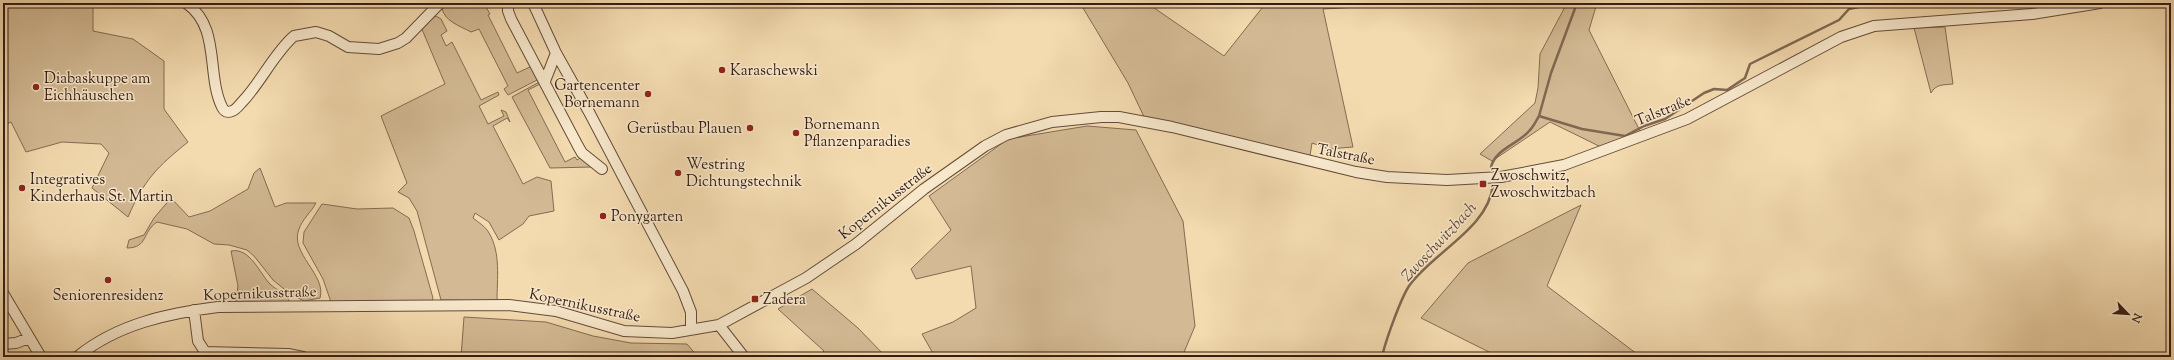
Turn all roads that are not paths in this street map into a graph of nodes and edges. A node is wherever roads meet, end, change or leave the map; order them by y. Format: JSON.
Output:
{"nodes":[{"id":1,"x":186,"y":3,"type":"edge"},
{"id":2,"x":440,"y":3,"type":"edge"},
{"id":3,"x":508,"y":3,"type":"edge"},
{"id":4,"x":533,"y":3,"type":"edge"},
{"id":5,"x":2100,"y":3,"type":"edge"},
{"id":6,"x":556,"y":53,"type":"junction"},
{"id":7,"x":545,"y":81,"type":"junction"},
{"id":8,"x":1227,"y":141,"type":"joint"},
{"id":9,"x":602,"y":169,"type":"dead end"},
{"id":10,"x":3,"y":293,"type":"edge"},
{"id":11,"x":194,"y":310,"type":"junction"},
{"id":12,"x":719,"y":325,"type":"junction"},
{"id":13,"x":691,"y":329,"type":"junction"},
{"id":14,"x":29,"y":338,"type":"junction"},
{"id":15,"x":3,"y":344,"type":"edge"},
{"id":16,"x":41,"y":357,"type":"edge"},
{"id":17,"x":77,"y":357,"type":"edge"},
{"id":18,"x":303,"y":357,"type":"edge"},
{"id":19,"x":744,"y":357,"type":"edge"}],
"edges":[{"from":1,"to":2,"type":"street"},
{"from":3,"to":7,"type":"street"},
{"from":4,"to":6,"type":"street"},
{"from":5,"to":8,"type":"street","name":"Talstraße"},
{"from":6,"to":7,"type":"street"},
{"from":6,"to":13,"type":"street"},
{"from":7,"to":9,"type":"street"},
{"from":8,"to":12,"type":"street","name":"Kopernikusstraße"},
{"from":10,"to":14,"type":"street"},
{"from":11,"to":13,"type":"street","name":"Kopernikusstraße"},
{"from":11,"to":17,"type":"street","name":"Kopernikusstraße"},
{"from":11,"to":18,"type":"street"},
{"from":12,"to":13,"type":"street","name":"Kopernikusstraße"},
{"from":12,"to":19,"type":"street"},
{"from":14,"to":15,"type":"street"},
{"from":14,"to":16,"type":"street"}]}
